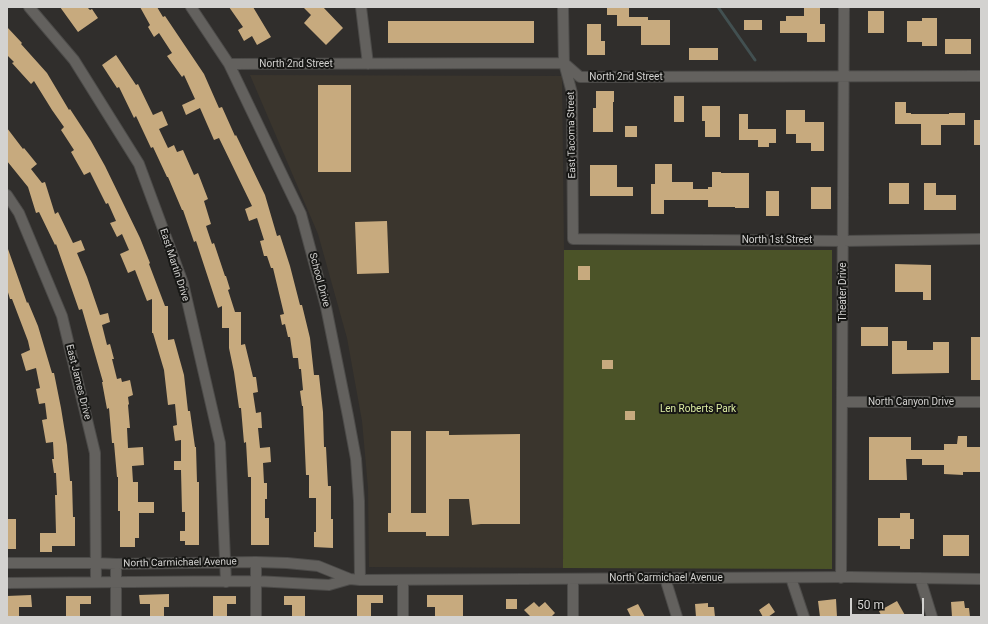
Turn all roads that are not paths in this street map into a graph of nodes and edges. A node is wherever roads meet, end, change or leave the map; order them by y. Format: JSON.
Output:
{"nodes":[{"id":1,"x":29,"y":7,"type":"edge"},
{"id":2,"x":191,"y":7,"type":"edge"},
{"id":3,"x":361,"y":7,"type":"edge"},
{"id":4,"x":563,"y":7,"type":"edge"},
{"id":5,"x":844,"y":7,"type":"edge"},
{"id":6,"x":564,"y":63,"type":"junction"},
{"id":7,"x":229,"y":64,"type":"junction"},
{"id":8,"x":368,"y":64,"type":"junction"},
{"id":9,"x":981,"y":76,"type":"edge"},
{"id":10,"x":843,"y":77,"type":"junction"},
{"id":11,"x":7,"y":195,"type":"edge"},
{"id":12,"x":573,"y":240,"type":"joint"},
{"id":13,"x":981,"y":240,"type":"edge"},
{"id":14,"x":844,"y":241,"type":"junction"},
{"id":15,"x":842,"y":402,"type":"junction"},
{"id":16,"x":981,"y":402,"type":"edge"},
{"id":17,"x":256,"y":562,"type":"junction"},
{"id":18,"x":7,"y":563,"type":"edge"},
{"id":19,"x":96,"y":563,"type":"junction"},
{"id":20,"x":225,"y":563,"type":"junction"},
{"id":21,"x":116,"y":564,"type":"junction"},
{"id":22,"x":665,"y":578,"type":"junction"},
{"id":23,"x":791,"y":578,"type":"junction"},
{"id":24,"x":842,"y":578,"type":"junction"},
{"id":25,"x":920,"y":578,"type":"junction"},
{"id":26,"x":355,"y":579,"type":"junction"},
{"id":27,"x":573,"y":579,"type":"junction"},
{"id":28,"x":981,"y":579,"type":"edge"},
{"id":29,"x":403,"y":580,"type":"junction"},
{"id":30,"x":96,"y":582,"type":"junction"},
{"id":31,"x":116,"y":582,"type":"junction"},
{"id":32,"x":226,"y":582,"type":"junction"},
{"id":33,"x":256,"y":582,"type":"junction"},
{"id":34,"x":7,"y":583,"type":"edge"},
{"id":35,"x":116,"y":617,"type":"edge"},
{"id":36,"x":256,"y":617,"type":"edge"},
{"id":37,"x":403,"y":617,"type":"edge"},
{"id":38,"x":573,"y":617,"type":"edge"},
{"id":39,"x":677,"y":617,"type":"edge"},
{"id":40,"x":804,"y":617,"type":"edge"},
{"id":41,"x":932,"y":617,"type":"edge"}],
"edges":[{"from":1,"to":20,"type":"street","name":"East Martin Drive"},
{"from":2,"to":7,"type":"street","name":"School Drive"},
{"from":3,"to":8,"type":"street"},
{"from":4,"to":6,"type":"street","name":"East Tacoma Street"},
{"from":5,"to":10,"type":"street","name":"Theater Drive"},
{"from":6,"to":8,"type":"street","name":"North 2nd Street"},
{"from":6,"to":10,"type":"street","name":"North 2nd Street"},
{"from":6,"to":12,"type":"street","name":"East Tacoma Street"},
{"from":7,"to":8,"type":"street","name":"North 2nd Street"},
{"from":7,"to":26,"type":"street","name":"School Drive"},
{"from":9,"to":10,"type":"street","name":"North 2nd Street"},
{"from":10,"to":14,"type":"street","name":"Theater Drive"},
{"from":11,"to":19,"type":"street","name":"East James Drive"},
{"from":12,"to":14,"type":"street","name":"North 1st Street"},
{"from":13,"to":14,"type":"street","name":"North 1st Street"},
{"from":14,"to":15,"type":"street","name":"Theater Drive"},
{"from":15,"to":16,"type":"street","name":"North Canyon Drive"},
{"from":15,"to":24,"type":"street","name":"Theater Drive"},
{"from":17,"to":20,"type":"street","name":"North Carmichael Avenue"},
{"from":17,"to":26,"type":"street","name":"North Carmichael Avenue"},
{"from":17,"to":33,"type":"street"},
{"from":18,"to":19,"type":"street","name":"North Carmichael Avenue"},
{"from":19,"to":21,"type":"street","name":"North Carmichael Avenue"},
{"from":19,"to":30,"type":"street","name":"East James Drive"},
{"from":20,"to":21,"type":"street","name":"North Carmichael Avenue"},
{"from":20,"to":32,"type":"street","name":"East Martin Drive"},
{"from":21,"to":31,"type":"street"},
{"from":22,"to":23,"type":"street","name":"North Carmichael Avenue"},
{"from":22,"to":27,"type":"street","name":"North Carmichael Avenue"},
{"from":22,"to":39,"type":"street"},
{"from":23,"to":24,"type":"street","name":"North Carmichael Avenue"},
{"from":23,"to":40,"type":"street"},
{"from":24,"to":25,"type":"street","name":"North Carmichael Avenue"},
{"from":25,"to":28,"type":"street","name":"North Carmichael Avenue"},
{"from":25,"to":41,"type":"street"},
{"from":26,"to":29,"type":"street","name":"North Carmichael Avenue"},
{"from":26,"to":33,"type":"street","name":"North Carmichael Avenue"},
{"from":27,"to":29,"type":"street","name":"North Carmichael Avenue"},
{"from":27,"to":38,"type":"street"},
{"from":29,"to":37,"type":"street"},
{"from":30,"to":31,"type":"street","name":"North Carmichael Avenue"},
{"from":30,"to":34,"type":"street","name":"North Carmichael Avenue"},
{"from":31,"to":32,"type":"street","name":"North Carmichael Avenue"},
{"from":31,"to":35,"type":"street"},
{"from":32,"to":33,"type":"street","name":"North Carmichael Avenue"},
{"from":33,"to":36,"type":"street"}]}
